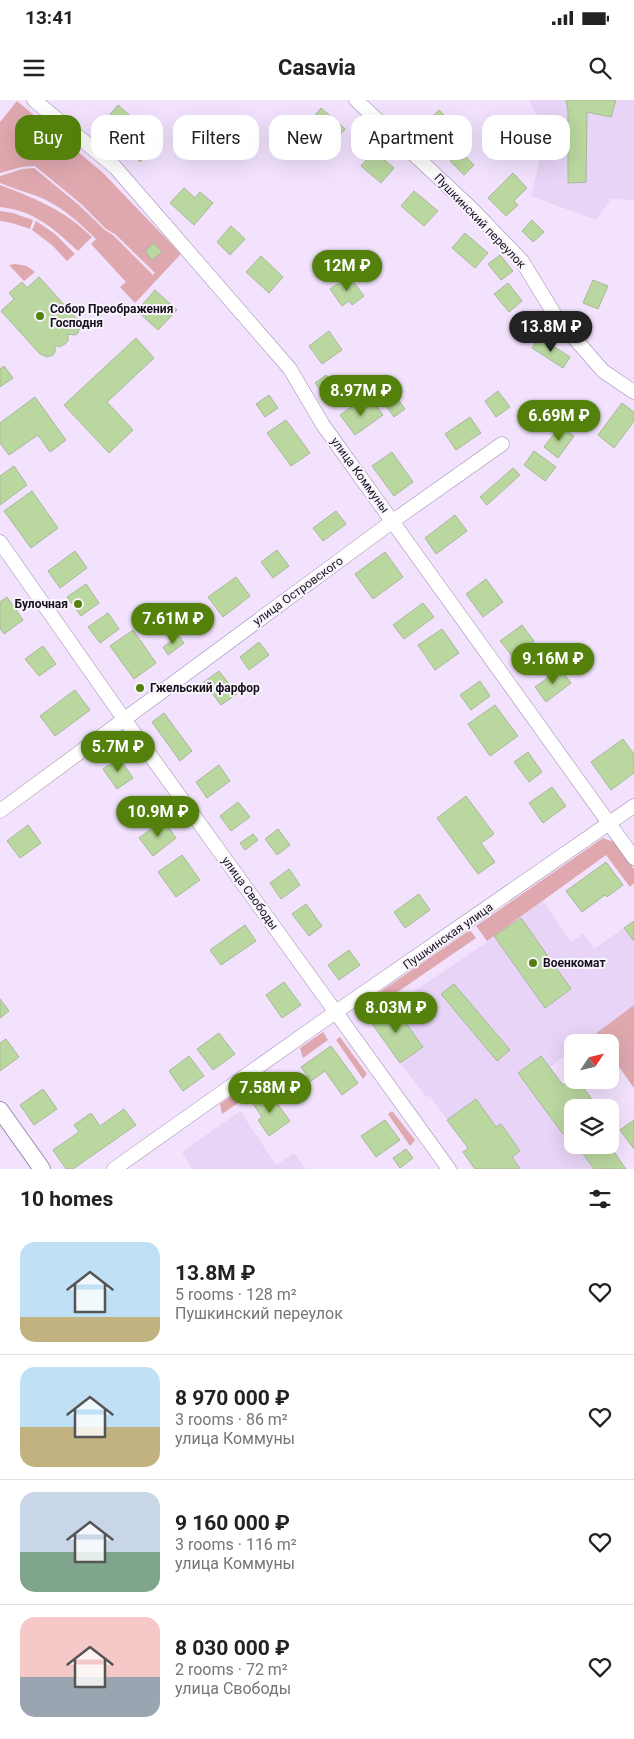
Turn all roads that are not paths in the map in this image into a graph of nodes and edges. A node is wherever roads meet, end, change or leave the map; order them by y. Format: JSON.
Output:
{"nodes":[{"id":1,"x":34,"y":100,"type":"edge"},
{"id":2,"x":356,"y":100,"type":"edge"},
{"id":3,"x":634,"y":392,"type":"edge"},
{"id":4,"x":502,"y":444,"type":"dead end"},
{"id":5,"x":393,"y":521,"type":"junction"},
{"id":6,"x":0,"y":542,"type":"edge"},
{"id":7,"x":124,"y":719,"type":"junction"},
{"id":8,"x":634,"y":806,"type":"edge"},
{"id":9,"x":0,"y":811,"type":"edge"},
{"id":10,"x":609,"y":824,"type":"junction"},
{"id":11,"x":634,"y":858,"type":"edge"},
{"id":12,"x":337,"y":1013,"type":"junction"},
{"id":13,"x":0,"y":1110,"type":"edge"},
{"id":14,"x":42,"y":1169,"type":"edge"},
{"id":15,"x":114,"y":1169,"type":"edge"},
{"id":16,"x":450,"y":1169,"type":"edge"}],
"edges":[{"from":1,"to":5,"type":"street","name":"улица Коммуны"},
{"from":2,"to":3,"type":"street","name":"Пушкинский переулок"},
{"from":4,"to":5,"type":"street","name":"улица Островского"},
{"from":5,"to":7,"type":"street","name":"улица Островского"},
{"from":5,"to":10,"type":"street","name":"улица Коммуны"},
{"from":6,"to":7,"type":"street","name":"улица Свободы"},
{"from":7,"to":9,"type":"street","name":"улица Островского"},
{"from":7,"to":12,"type":"street","name":"улица Свободы"},
{"from":8,"to":10,"type":"street","name":"Пушкинская улица"},
{"from":10,"to":11,"type":"street","name":"улица Коммуны"},
{"from":10,"to":12,"type":"street","name":"Пушкинская улица"},
{"from":12,"to":15,"type":"street","name":"Пушкинская улица"},
{"from":12,"to":16,"type":"street","name":"улица Свободы"},
{"from":13,"to":14,"type":"street"}]}
